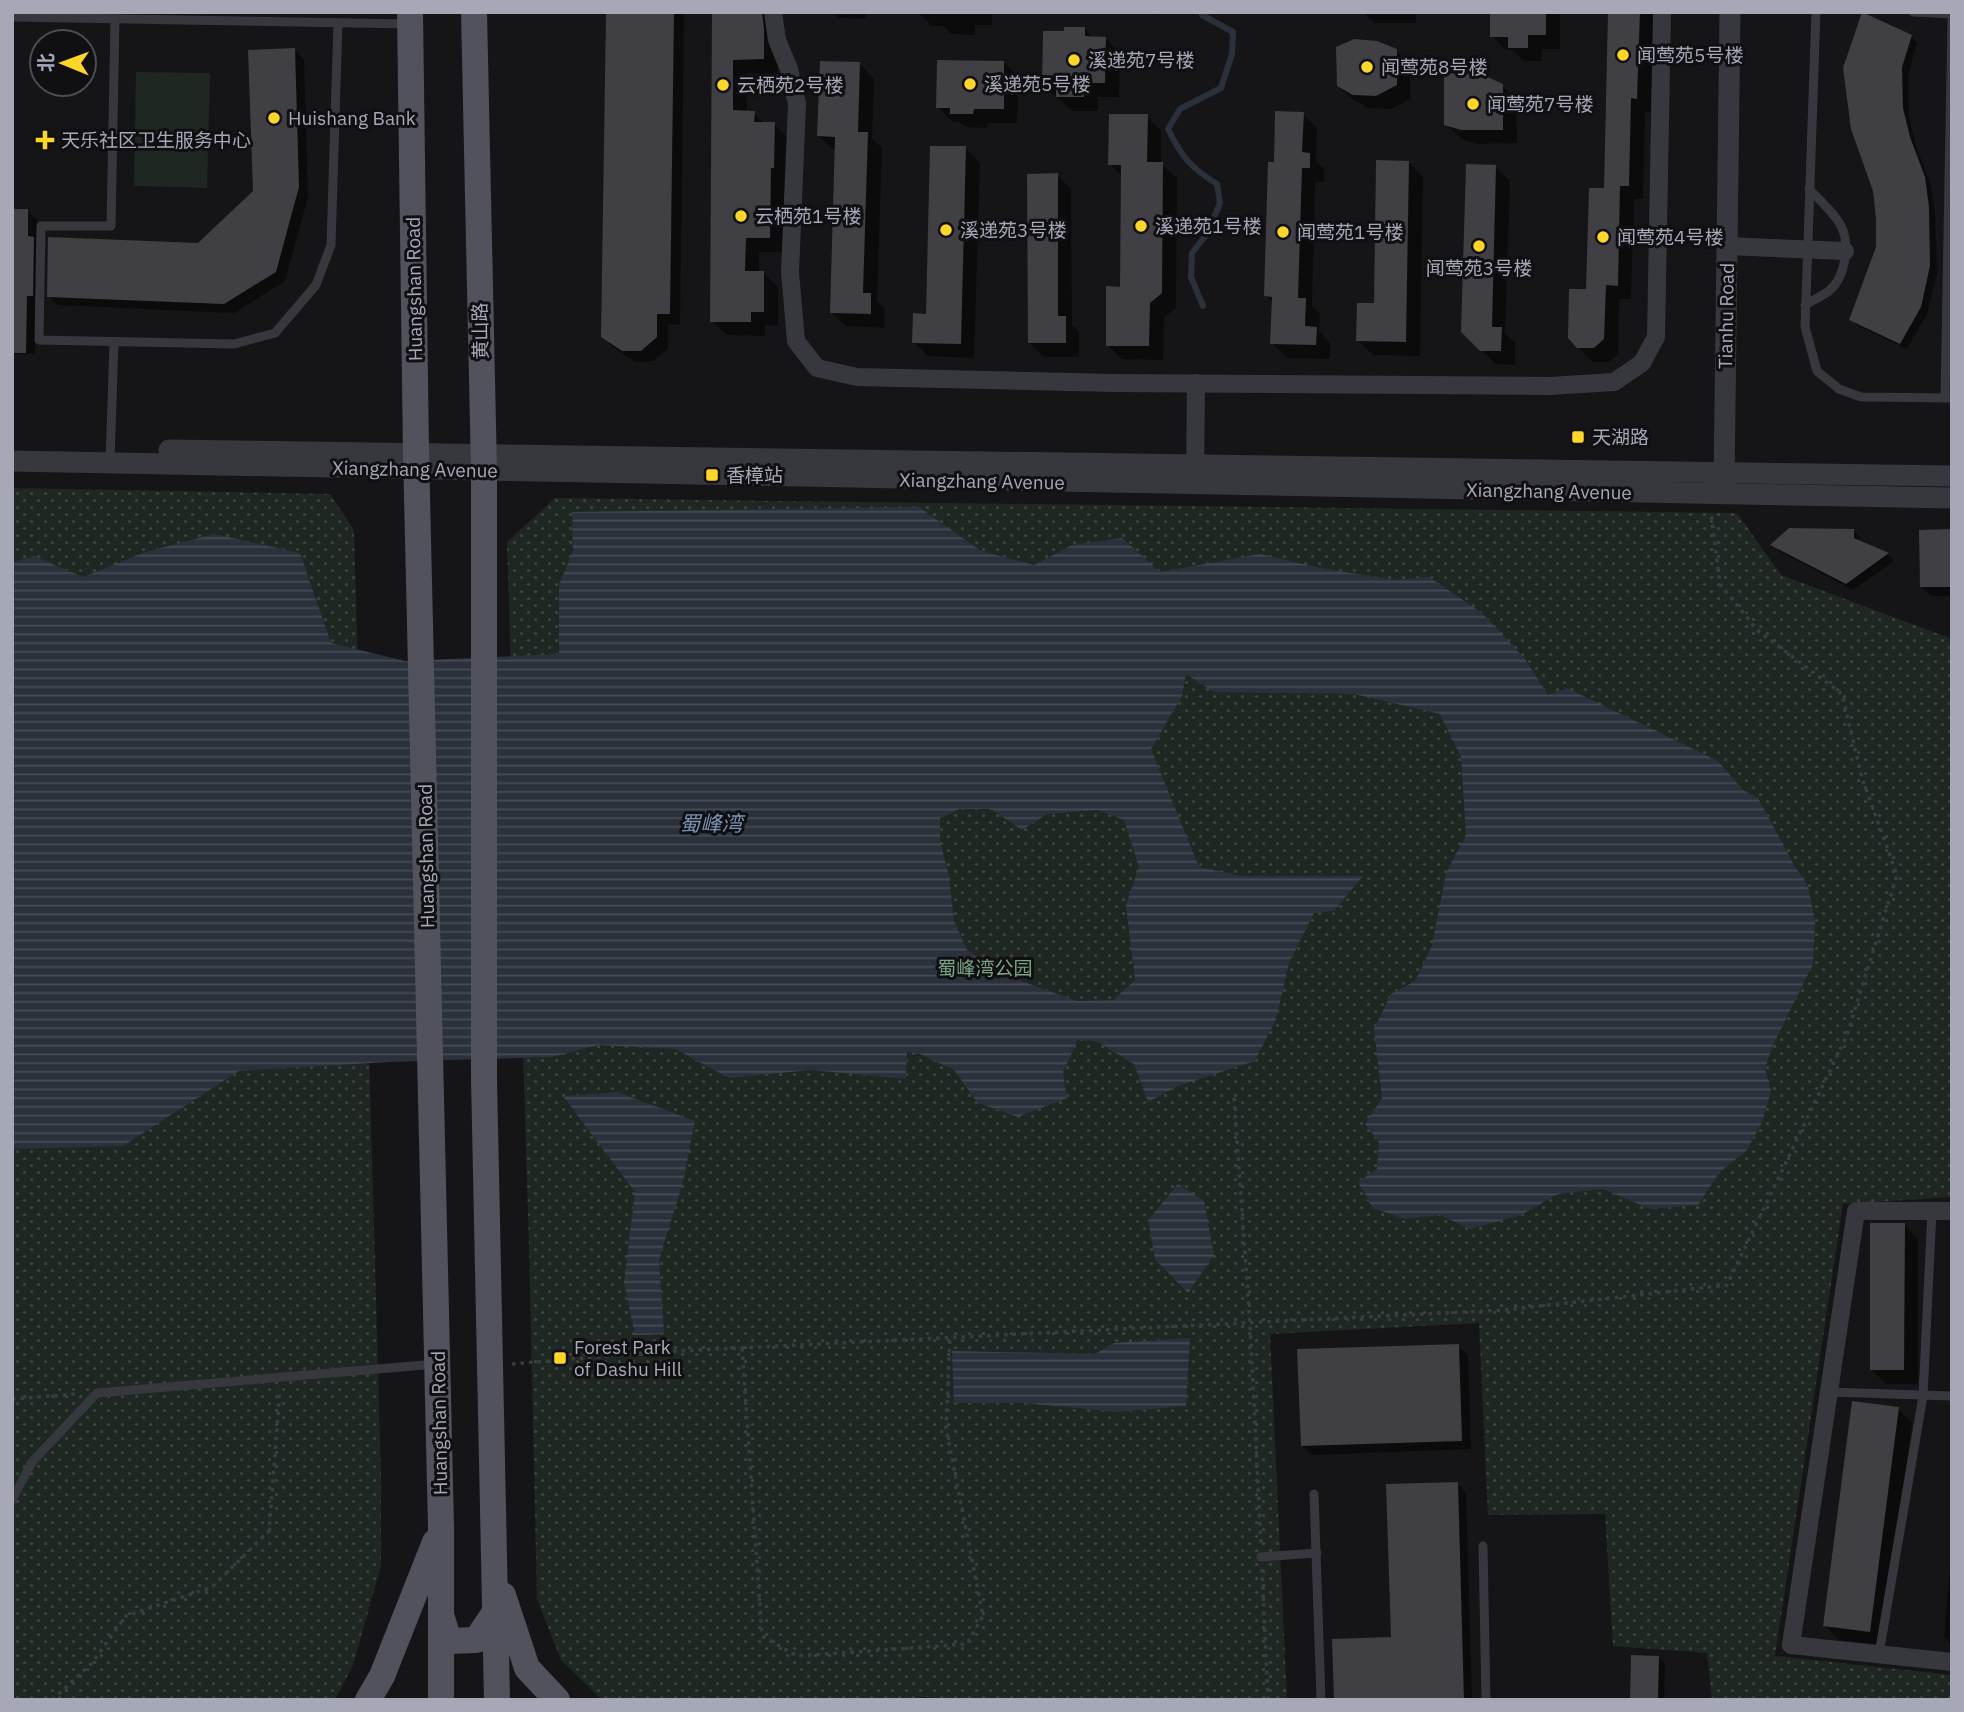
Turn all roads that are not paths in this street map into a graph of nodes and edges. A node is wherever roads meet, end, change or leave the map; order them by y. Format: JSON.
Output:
{"nodes":[{"id":1,"x":474,"y":12,"type":"edge"},
{"id":2,"x":774,"y":12,"type":"edge"},
{"id":3,"x":1662,"y":12,"type":"edge"},
{"id":4,"x":1730,"y":12,"type":"edge"},
{"id":5,"x":1816,"y":12,"type":"edge"},
{"id":6,"x":1913,"y":12,"type":"edge"},
{"id":7,"x":180,"y":16,"type":"edge"},
{"id":8,"x":1952,"y":16,"type":"edge"},
{"id":9,"x":12,"y":17,"type":"edge"},
{"id":10,"x":410,"y":18,"type":"edge"},
{"id":11,"x":115,"y":19,"type":"junction"},
{"id":12,"x":338,"y":23,"type":"junction"},
{"id":13,"x":1809,"y":190,"type":"junction"},
{"id":14,"x":1727,"y":246,"type":"junction"},
{"id":15,"x":1806,"y":249,"type":"junction"},
{"id":16,"x":1845,"y":251,"type":"junction"},
{"id":17,"x":1805,"y":304,"type":"junction"},
{"id":18,"x":114,"y":342,"type":"junction"},
{"id":19,"x":1196,"y":383,"type":"junction"},
{"id":20,"x":1948,"y":398,"type":"edge"},
{"id":21,"x":12,"y":447,"type":"edge"},
{"id":22,"x":110,"y":456,"type":"junction"},
{"id":23,"x":12,"y":461,"type":"edge"},
{"id":24,"x":416,"y":461,"type":"junction"},
{"id":25,"x":483,"y":463,"type":"junction"},
{"id":26,"x":1195,"y":475,"type":"junction"},
{"id":27,"x":1952,"y":476,"type":"edge"},
{"id":28,"x":1719,"y":487,"type":"junction"},
{"id":29,"x":1952,"y":498,"type":"edge"},
{"id":30,"x":1952,"y":1210,"type":"edge"},
{"id":31,"x":1932,"y":1211,"type":"junction"},
{"id":32,"x":437,"y":1364,"type":"junction"},
{"id":33,"x":1829,"y":1392,"type":"junction"},
{"id":34,"x":1923,"y":1396,"type":"junction"},
{"id":35,"x":1952,"y":1396,"type":"edge"},
{"id":36,"x":1314,"y":1494,"type":"dead end"},
{"id":37,"x":12,"y":1500,"type":"edge"},
{"id":38,"x":441,"y":1527,"type":"junction"},
{"id":39,"x":1483,"y":1546,"type":"dead end"},
{"id":40,"x":1317,"y":1553,"type":"junction"},
{"id":41,"x":1261,"y":1557,"type":"road end"},
{"id":42,"x":494,"y":1566,"type":"junction"},
{"id":43,"x":495,"y":1612,"type":"junction"},
{"id":44,"x":440,"y":1613,"type":"junction"},
{"id":45,"x":1879,"y":1654,"type":"junction"},
{"id":46,"x":1952,"y":1662,"type":"edge"},
{"id":47,"x":368,"y":1700,"type":"edge"},
{"id":48,"x":442,"y":1700,"type":"edge"},
{"id":49,"x":497,"y":1700,"type":"edge"},
{"id":50,"x":557,"y":1700,"type":"edge"},
{"id":51,"x":1321,"y":1700,"type":"edge"},
{"id":52,"x":1486,"y":1700,"type":"edge"}],
"edges":[{"from":1,"to":25,"type":"main road","name":"黄山路"},
{"from":2,"to":19,"type":"street"},
{"from":3,"to":19,"type":"street"},
{"from":4,"to":14,"type":"street","name":"Tianhu Road"},
{"from":5,"to":13,"type":"lane"},
{"from":6,"to":8,"type":"lane"},
{"from":7,"to":11,"type":"lane"},
{"from":7,"to":12,"type":"lane"},
{"from":8,"to":20,"type":"lane"},
{"from":9,"to":11,"type":"lane"},
{"from":10,"to":12,"type":"lane"},
{"from":10,"to":24,"type":"main road","name":"Huangshan Road"},
{"from":11,"to":18,"type":"lane"},
{"from":12,"to":18,"type":"lane"},
{"from":13,"to":15,"type":"lane"},
{"from":13,"to":16,"type":"lane"},
{"from":14,"to":15,"type":"street"},
{"from":14,"to":28,"type":"street","name":"Tianhu Road"},
{"from":15,"to":16,"type":"street"},
{"from":15,"to":17,"type":"lane"},
{"from":16,"to":17,"type":"lane"},
{"from":17,"to":20,"type":"lane"},
{"from":18,"to":22,"type":"lane"},
{"from":19,"to":26,"type":"street"},
{"from":21,"to":22,"type":"street","name":"Xiangzhang Avenue"},
{"from":22,"to":23,"type":"street","name":"Xiangzhang Avenue"},
{"from":22,"to":24,"type":"street","name":"Xiangzhang Avenue"},
{"from":24,"to":25,"type":"street","name":"Xiangzhang Avenue"},
{"from":24,"to":32,"type":"main road","name":"Huangshan Road"},
{"from":25,"to":26,"type":"street","name":"Xiangzhang Avenue"},
{"from":25,"to":42,"type":"main road","name":"黄山路"},
{"from":26,"to":28,"type":"street","name":"Xiangzhang Avenue"},
{"from":27,"to":28,"type":"street","name":"Xiangzhang Avenue"},
{"from":28,"to":29,"type":"street","name":"Xiangzhang Avenue"},
{"from":30,"to":31,"type":"street"},
{"from":31,"to":33,"type":"street"},
{"from":31,"to":34,"type":"lane"},
{"from":32,"to":37,"type":"lane"},
{"from":32,"to":38,"type":"main road","name":"Huangshan Road"},
{"from":33,"to":34,"type":"lane"},
{"from":33,"to":45,"type":"street"},
{"from":34,"to":35,"type":"lane"},
{"from":34,"to":45,"type":"lane"},
{"from":36,"to":40,"type":"lane"},
{"from":38,"to":44,"type":"main road","name":"Huangshan Road"},
{"from":38,"to":47,"type":"main road"},
{"from":39,"to":52,"type":"lane"},
{"from":40,"to":41,"type":"lane"},
{"from":40,"to":51,"type":"lane"},
{"from":42,"to":43,"type":"main road","name":"黄山路"},
{"from":42,"to":50,"type":"main road"},
{"from":43,"to":44,"type":"main road"},
{"from":43,"to":49,"type":"main road","name":"黄山路"},
{"from":44,"to":48,"type":"main road","name":"Huangshan Road"},
{"from":45,"to":46,"type":"street"}]}
